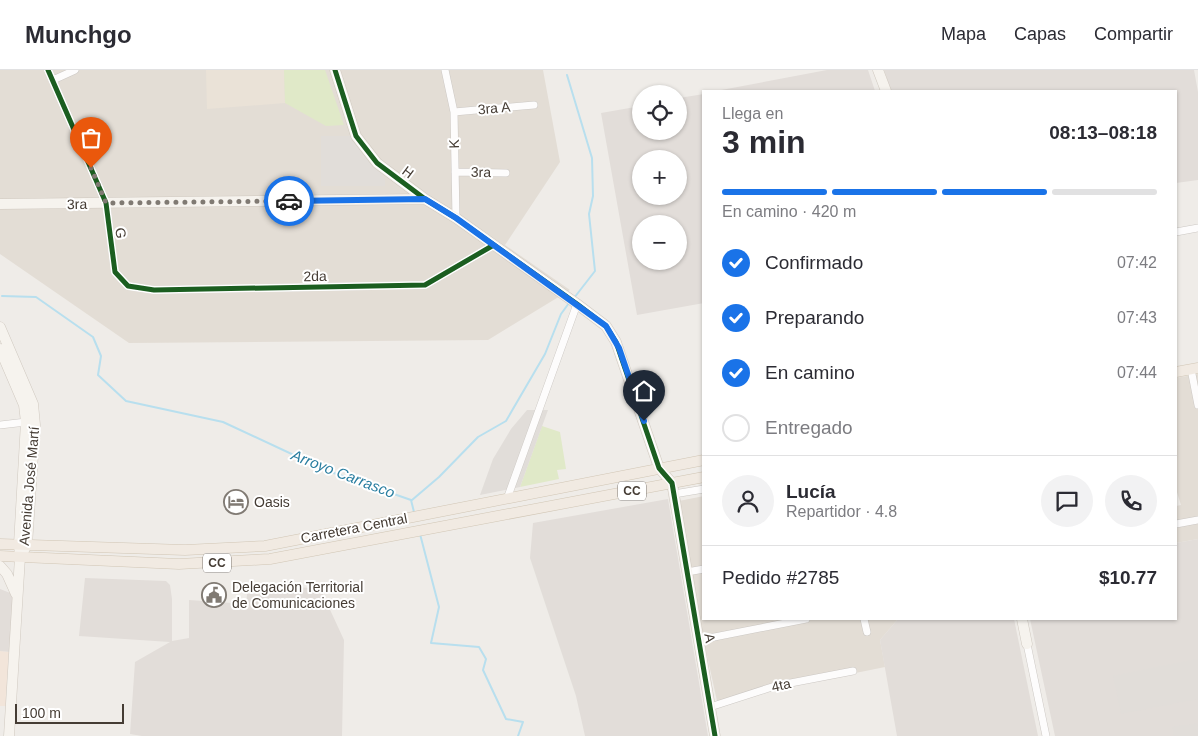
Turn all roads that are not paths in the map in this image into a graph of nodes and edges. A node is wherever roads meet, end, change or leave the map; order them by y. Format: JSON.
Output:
{"nodes":[{"id":1,"x":48,"y":70,"type":"edge"},
{"id":2,"x":75,"y":70,"type":"edge"},
{"id":3,"x":335,"y":70,"type":"edge"},
{"id":4,"x":445,"y":70,"type":"edge"},
{"id":5,"x":878,"y":70,"type":"edge"},
{"id":6,"x":52,"y":80,"type":"junction"},
{"id":7,"x":886,"y":90,"type":"edge"},
{"id":8,"x":534,"y":105,"type":"dead end"},
{"id":9,"x":454,"y":112,"type":"junction"},
{"id":10,"x":455,"y":172,"type":"junction"},
{"id":11,"x":506,"y":173,"type":"dead end"},
{"id":12,"x":425,"y":199,"type":"junction"},
{"id":13,"x":106,"y":203,"type":"junction"},
{"id":14,"x":0,"y":204,"type":"edge"},
{"id":15,"x":456,"y":218,"type":"junction"},
{"id":16,"x":1198,"y":228,"type":"edge"},
{"id":17,"x":1177,"y":232,"type":"edge"},
{"id":18,"x":492,"y":246,"type":"junction"},
{"id":19,"x":128,"y":286,"type":"joint"},
{"id":20,"x":577,"y":304,"type":"junction"},
{"id":21,"x":0,"y":327,"type":"edge"},
{"id":22,"x":0,"y":350,"type":"edge"},
{"id":23,"x":1194,"y":368,"type":"edge"},
{"id":24,"x":1177,"y":372,"type":"edge"},
{"id":25,"x":1198,"y":405,"type":"edge"},
{"id":26,"x":26,"y":422,"type":"junction"},
{"id":27,"x":0,"y":425,"type":"edge"},
{"id":28,"x":702,"y":460,"type":"edge"},
{"id":29,"x":659,"y":468,"type":"junction"},
{"id":30,"x":702,"y":477,"type":"edge"},
{"id":31,"x":672,"y":483,"type":"junction"},
{"id":32,"x":702,"y":489,"type":"edge"},
{"id":33,"x":674,"y":494,"type":"junction"},
{"id":34,"x":507,"y":499,"type":"junction"},
{"id":35,"x":1198,"y":520,"type":"edge"},
{"id":36,"x":1177,"y":524,"type":"edge"},
{"id":37,"x":0,"y":544,"type":"edge"},
{"id":38,"x":23,"y":544,"type":"junction"},
{"id":39,"x":185,"y":550,"type":"junction"},
{"id":40,"x":0,"y":556,"type":"edge"},
{"id":41,"x":20,"y":557,"type":"junction"},
{"id":42,"x":179,"y":564,"type":"junction"},
{"id":43,"x":0,"y":566,"type":"edge"},
{"id":44,"x":702,"y":569,"type":"edge"},
{"id":45,"x":687,"y":572,"type":"junction"},
{"id":46,"x":18,"y":600,"type":"junction"},
{"id":47,"x":801,"y":620,"type":"edge"},
{"id":48,"x":864,"y":620,"type":"edge"},
{"id":49,"x":1022,"y":620,"type":"edge"},
{"id":50,"x":867,"y":632,"type":"dead end"},
{"id":51,"x":699,"y":640,"type":"junction"},
{"id":52,"x":1027,"y":644,"type":"joint"},
{"id":53,"x":853,"y":671,"type":"dead end"},
{"id":54,"x":710,"y":707,"type":"junction"},
{"id":55,"x":9,"y":736,"type":"edge"},
{"id":56,"x":715,"y":736,"type":"edge"},
{"id":57,"x":1046,"y":736,"type":"edge"}],
"edges":[{"from":1,"to":6,"type":"street","name":"G"},
{"from":2,"to":6,"type":"street"},
{"from":3,"to":12,"type":"street","name":"H"},
{"from":4,"to":9,"type":"street","name":"K"},
{"from":5,"to":7,"type":"street"},
{"from":6,"to":13,"type":"street","name":"G"},
{"from":8,"to":9,"type":"street","name":"3ra A"},
{"from":9,"to":10,"type":"street","name":"K"},
{"from":10,"to":11,"type":"street","name":"3ra"},
{"from":10,"to":15,"type":"street","name":"K"},
{"from":12,"to":13,"type":"street","name":"3ra"},
{"from":12,"to":15,"type":"street","name":"H"},
{"from":13,"to":14,"type":"street","name":"3ra"},
{"from":13,"to":19,"type":"street","name":"G"},
{"from":15,"to":18,"type":"street","name":"H"},
{"from":16,"to":17,"type":"street"},
{"from":18,"to":19,"type":"street","name":"2da"},
{"from":18,"to":20,"type":"street","name":"H"},
{"from":20,"to":29,"type":"street","name":"H"},
{"from":20,"to":34,"type":"street"},
{"from":21,"to":38,"type":"street","name":"Avenida José Martí"},
{"from":22,"to":26,"type":"street","name":"Avenida José Martí"},
{"from":23,"to":24,"type":"main road"},
{"from":23,"to":25,"type":"street"},
{"from":26,"to":27,"type":"street"},
{"from":26,"to":38,"type":"street","name":"Avenida José Martí"},
{"from":28,"to":29,"type":"main road","name":"Carretera Central","number":"CC"},
{"from":29,"to":31,"type":"street"},
{"from":29,"to":34,"type":"main road","name":"Carretera Central","number":"CC"},
{"from":30,"to":31,"type":"main road","name":"Carretera Central","number":"CC"},
{"from":31,"to":33,"type":"street","name":"A"},
{"from":31,"to":42,"type":"main road","name":"Carretera Central","number":"CC"},
{"from":32,"to":33,"type":"street"},
{"from":33,"to":45,"type":"street","name":"A"},
{"from":34,"to":39,"type":"main road","name":"Carretera Central","number":"CC"},
{"from":35,"to":36,"type":"street"},
{"from":37,"to":38,"type":"main road","name":"Carretera Central","number":"CC"},
{"from":38,"to":39,"type":"main road","name":"Carretera Central","number":"CC"},
{"from":38,"to":41,"type":"street","name":"Avenida José Martí"},
{"from":39,"to":42,"type":"main road"},
{"from":40,"to":41,"type":"main road","name":"Carretera Central","number":"CC"},
{"from":41,"to":42,"type":"main road","name":"Carretera Central","number":"CC"},
{"from":41,"to":46,"type":"street","name":"Avenida José Martí"},
{"from":43,"to":46,"type":"street"},
{"from":44,"to":45,"type":"street"},
{"from":45,"to":51,"type":"street","name":"A"},
{"from":46,"to":55,"type":"street","name":"Avenida José Martí"},
{"from":47,"to":51,"type":"street"},
{"from":48,"to":50,"type":"street"},
{"from":49,"to":52,"type":"street"},
{"from":51,"to":54,"type":"street","name":"A"},
{"from":52,"to":57,"type":"street"},
{"from":53,"to":54,"type":"street","name":"4ta"},
{"from":54,"to":56,"type":"street","name":"A"}]}
